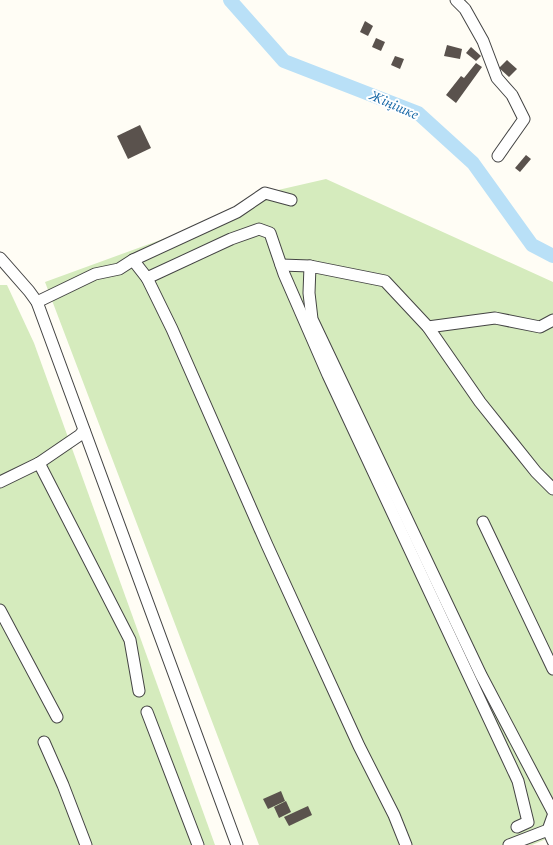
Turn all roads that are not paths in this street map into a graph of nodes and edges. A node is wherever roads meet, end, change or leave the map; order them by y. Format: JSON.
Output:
{"nodes":[{"id":1,"x":456,"y":0,"type":"edge"},
{"id":2,"x":498,"y":156,"type":"dead end"},
{"id":3,"x":291,"y":200,"type":"dead end"},
{"id":4,"x":0,"y":258,"type":"edge"},
{"id":5,"x":133,"y":260,"type":"junction"},
{"id":6,"x":281,"y":265,"type":"junction"},
{"id":7,"x":310,"y":266,"type":"junction"},
{"id":8,"x":147,"y":278,"type":"junction"},
{"id":9,"x":37,"y":302,"type":"junction"},
{"id":10,"x":553,"y":320,"type":"edge"},
{"id":11,"x":428,"y":327,"type":"junction"},
{"id":12,"x":84,"y":430,"type":"junction"},
{"id":13,"x":39,"y":463,"type":"junction"},
{"id":14,"x":0,"y":482,"type":"edge"},
{"id":15,"x":553,"y":489,"type":"edge"},
{"id":16,"x":483,"y":522,"type":"dead end"},
{"id":17,"x":0,"y":610,"type":"edge"},
{"id":18,"x":553,"y":669,"type":"edge"},
{"id":19,"x":139,"y":691,"type":"dead end"},
{"id":20,"x":147,"y":712,"type":"dead end"},
{"id":21,"x":58,"y":717,"type":"dead end"},
{"id":22,"x":44,"y":742,"type":"dead end"},
{"id":23,"x":553,"y":812,"type":"edge"},
{"id":24,"x":553,"y":816,"type":"edge"},
{"id":25,"x":516,"y":827,"type":"dead end"},
{"id":26,"x":548,"y":830,"type":"junction"},
{"id":27,"x":553,"y":841,"type":"edge"},
{"id":28,"x":86,"y":845,"type":"edge"},
{"id":29,"x":198,"y":845,"type":"edge"},
{"id":30,"x":236,"y":845,"type":"edge"},
{"id":31,"x":406,"y":845,"type":"edge"},
{"id":32,"x":509,"y":845,"type":"edge"}],
"edges":[{"from":1,"to":2,"type":"street"},
{"from":3,"to":5,"type":"street"},
{"from":4,"to":9,"type":"street"},
{"from":5,"to":8,"type":"street"},
{"from":5,"to":9,"type":"street"},
{"from":6,"to":7,"type":"street"},
{"from":6,"to":8,"type":"street"},
{"from":6,"to":25,"type":"street"},
{"from":7,"to":11,"type":"street"},
{"from":7,"to":23,"type":"street"},
{"from":8,"to":31,"type":"street"},
{"from":9,"to":12,"type":"street"},
{"from":10,"to":11,"type":"street"},
{"from":11,"to":15,"type":"street"},
{"from":12,"to":13,"type":"street"},
{"from":12,"to":30,"type":"street"},
{"from":13,"to":14,"type":"street"},
{"from":13,"to":19,"type":"street"},
{"from":16,"to":18,"type":"street"},
{"from":17,"to":21,"type":"street"},
{"from":20,"to":29,"type":"street"},
{"from":22,"to":28,"type":"street"},
{"from":24,"to":26,"type":"street"},
{"from":26,"to":27,"type":"street"},
{"from":26,"to":32,"type":"street"}]}
